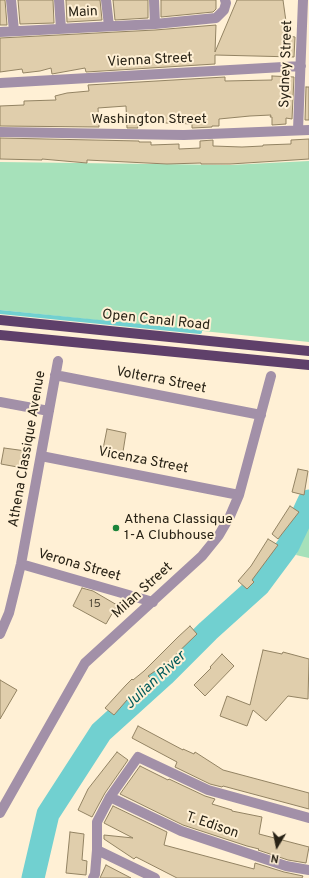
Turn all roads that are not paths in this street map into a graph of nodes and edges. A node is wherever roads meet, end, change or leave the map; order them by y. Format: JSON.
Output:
{"nodes":[{"id":1,"x":11,"y":0,"type":"edge"},
{"id":2,"x":59,"y":0,"type":"edge"},
{"id":3,"x":106,"y":0,"type":"edge"},
{"id":4,"x":154,"y":0,"type":"edge"},
{"id":5,"x":225,"y":0,"type":"edge"},
{"id":6,"x":303,"y":0,"type":"edge"},
{"id":7,"x":155,"y":24,"type":"junction"},
{"id":8,"x":109,"y":26,"type":"junction"},
{"id":9,"x":61,"y":28,"type":"junction"},
{"id":10,"x":14,"y":31,"type":"junction"},
{"id":11,"x":0,"y":32,"type":"edge"},
{"id":12,"x":301,"y":66,"type":"junction"},
{"id":13,"x":0,"y":83,"type":"edge"},
{"id":14,"x":298,"y":130,"type":"junction"},
{"id":15,"x":309,"y":130,"type":"edge"},
{"id":16,"x":0,"y":132,"type":"edge"},
{"id":17,"x":0,"y":320,"type":"edge"},
{"id":18,"x":0,"y":335,"type":"edge"},
{"id":19,"x":309,"y":351,"type":"edge"},
{"id":20,"x":58,"y":361,"type":"dead end"},
{"id":21,"x":309,"y":365,"type":"edge"},
{"id":22,"x":55,"y":375,"type":"junction"},
{"id":23,"x":271,"y":376,"type":"dead end"},
{"id":24,"x":0,"y":402,"type":"edge"},
{"id":25,"x":49,"y":411,"type":"junction"},
{"id":26,"x":261,"y":415,"type":"junction"},
{"id":27,"x":41,"y":456,"type":"junction"},
{"id":28,"x":239,"y":495,"type":"junction"},
{"id":29,"x":21,"y":564,"type":"junction"},
{"id":30,"x":153,"y":602,"type":"junction"},
{"id":31,"x":0,"y":634,"type":"edge"},
{"id":32,"x":110,"y":797,"type":"junction"},
{"id":33,"x":0,"y":813,"type":"edge"},
{"id":34,"x":309,"y":818,"type":"edge"},
{"id":35,"x":97,"y":850,"type":"junction"},
{"id":36,"x":309,"y":870,"type":"edge"},
{"id":37,"x":93,"y":878,"type":"edge"},
{"id":38,"x":155,"y":878,"type":"edge"}],
"edges":[{"from":1,"to":10,"type":"street"},
{"from":2,"to":9,"type":"street"},
{"from":3,"to":8,"type":"street"},
{"from":4,"to":7,"type":"street"},
{"from":5,"to":7,"type":"street","name":"Main"},
{"from":6,"to":12,"type":"street","name":"Sydney Street"},
{"from":7,"to":8,"type":"street","name":"Main"},
{"from":8,"to":9,"type":"street","name":"Main"},
{"from":9,"to":10,"type":"street","name":"Main"},
{"from":10,"to":11,"type":"street","name":"Main"},
{"from":12,"to":13,"type":"street","name":"Vienna Street"},
{"from":12,"to":14,"type":"street","name":"Sydney Street"},
{"from":14,"to":15,"type":"street","name":"Washington Street"},
{"from":14,"to":16,"type":"street","name":"Washington Street"},
{"from":17,"to":19,"type":"main road","name":"Open Canal Road"},
{"from":18,"to":21,"type":"main road","name":"Open Canal Road"},
{"from":20,"to":22,"type":"street","name":"Athena Classique Avenue"},
{"from":22,"to":25,"type":"street","name":"Athena Classique Avenue"},
{"from":22,"to":26,"type":"street","name":"Volterra Street"},
{"from":23,"to":26,"type":"street","name":"Milan Street"},
{"from":24,"to":25,"type":"street"},
{"from":25,"to":27,"type":"street","name":"Athena Classique Avenue"},
{"from":26,"to":28,"type":"street","name":"Milan Street"},
{"from":27,"to":28,"type":"street","name":"Vicenza Street"},
{"from":27,"to":29,"type":"street","name":"Athena Classique Avenue"},
{"from":28,"to":30,"type":"street","name":"Milan Street"},
{"from":29,"to":30,"type":"street","name":"Verona Street"},
{"from":29,"to":31,"type":"street","name":"Athena Classique Avenue"},
{"from":30,"to":33,"type":"street","name":"Milan Street"},
{"from":32,"to":34,"type":"street"},
{"from":32,"to":35,"type":"street"},
{"from":32,"to":36,"type":"street","name":"T. Edison"},
{"from":35,"to":37,"type":"street"},
{"from":35,"to":38,"type":"street"}]}
